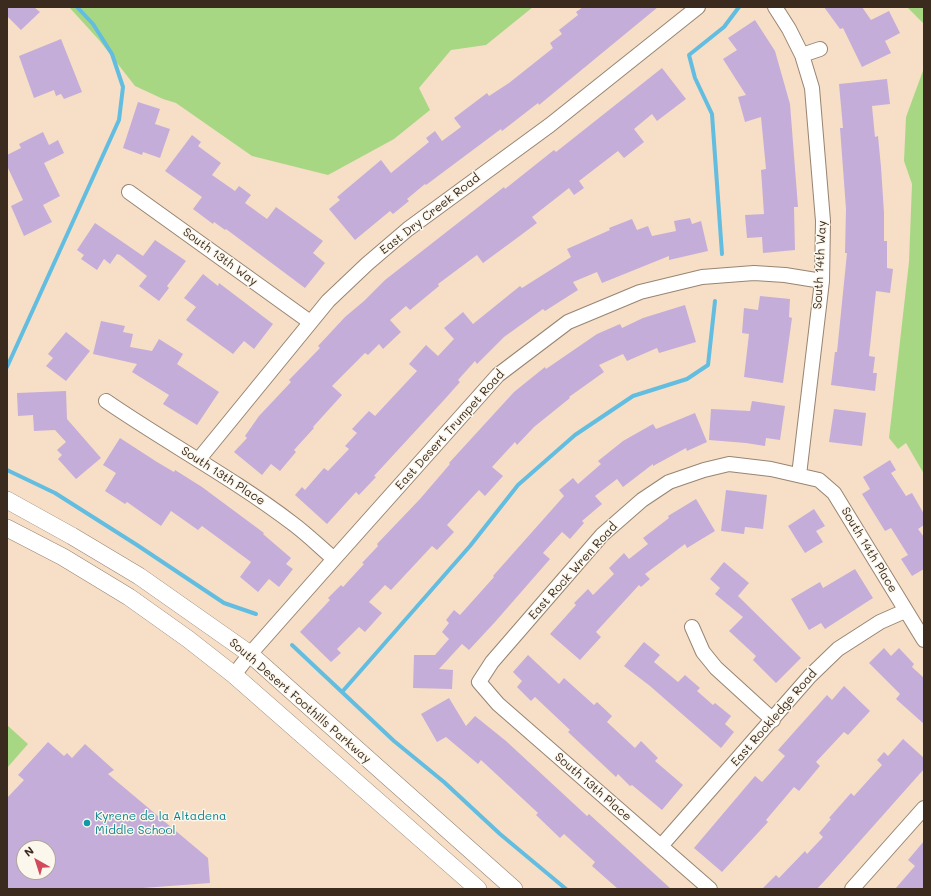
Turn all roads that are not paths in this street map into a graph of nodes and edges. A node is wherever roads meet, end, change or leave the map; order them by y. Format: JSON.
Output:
{"nodes":[{"id":1,"x":698,"y":7,"type":"edge"},
{"id":2,"x":775,"y":7,"type":"edge"},
{"id":3,"x":820,"y":49,"type":"dead end"},
{"id":4,"x":802,"y":55,"type":"junction"},
{"id":5,"x":129,"y":192,"type":"dead end"},
{"id":6,"x":822,"y":281,"type":"junction"},
{"id":7,"x":310,"y":322,"type":"junction"},
{"id":8,"x":106,"y":401,"type":"dead end"},
{"id":9,"x":199,"y":459,"type":"junction"},
{"id":10,"x":799,"y":476,"type":"junction"},
{"id":11,"x":7,"y":500,"type":"edge"},
{"id":12,"x":7,"y":528,"type":"edge"},
{"id":13,"x":334,"y":559,"type":"junction"},
{"id":14,"x":905,"y":611,"type":"junction"},
{"id":15,"x":692,"y":628,"type":"dead end"},
{"id":16,"x":924,"y":640,"type":"edge"},
{"id":17,"x":250,"y":654,"type":"junction"},
{"id":18,"x":234,"y":675,"type":"junction"},
{"id":19,"x":479,"y":682,"type":"joint"},
{"id":20,"x":772,"y":720,"type":"junction"},
{"id":21,"x":924,"y":808,"type":"edge"},
{"id":22,"x":661,"y":846,"type":"junction"},
{"id":23,"x":481,"y":859,"type":"junction"},
{"id":24,"x":465,"y":877,"type":"junction"},
{"id":25,"x":478,"y":889,"type":"edge"},
{"id":26,"x":514,"y":889,"type":"edge"},
{"id":27,"x":710,"y":889,"type":"edge"},
{"id":28,"x":852,"y":889,"type":"edge"}],
"edges":[{"from":1,"to":7,"type":"street","name":"East Dry Creek Road"},
{"from":2,"to":4,"type":"street","name":"South 14th Way"},
{"from":3,"to":4,"type":"street"},
{"from":4,"to":6,"type":"street","name":"South 14th Way"},
{"from":5,"to":7,"type":"street","name":"South 13th Way"},
{"from":6,"to":10,"type":"street","name":"South 14th Way"},
{"from":6,"to":13,"type":"street","name":"East Desert Trumpet Road"},
{"from":7,"to":9,"type":"street","name":"East Dry Creek Road"},
{"from":8,"to":9,"type":"street","name":"South 13th Place"},
{"from":9,"to":13,"type":"street","name":"South 13th Place"},
{"from":10,"to":14,"type":"street","name":"South 14th Place"},
{"from":10,"to":19,"type":"street","name":"East Rock Wren Road"},
{"from":11,"to":17,"type":"street","name":"South Desert Foothills Parkway"},
{"from":12,"to":18,"type":"street","name":"South Desert Foothills Parkway"},
{"from":13,"to":17,"type":"street","name":"East Desert Trumpet Road"},
{"from":14,"to":16,"type":"street","name":"South 14th Place"},
{"from":14,"to":20,"type":"street","name":"East Rockledge Road"},
{"from":15,"to":20,"type":"street"},
{"from":17,"to":18,"type":"street","name":"East Desert Trumpet Road"},
{"from":17,"to":23,"type":"street","name":"South Desert Foothills Parkway"},
{"from":18,"to":24,"type":"street","name":"South Desert Foothills Parkway"},
{"from":19,"to":22,"type":"street","name":"South 13th Place"},
{"from":20,"to":22,"type":"street","name":"East Rockledge Road"},
{"from":21,"to":28,"type":"street"},
{"from":22,"to":27,"type":"street","name":"South 13th Place"},
{"from":23,"to":24,"type":"street"},
{"from":23,"to":26,"type":"street","name":"South Desert Foothills Parkway"},
{"from":24,"to":25,"type":"street","name":"South Desert Foothills Parkway"}]}
